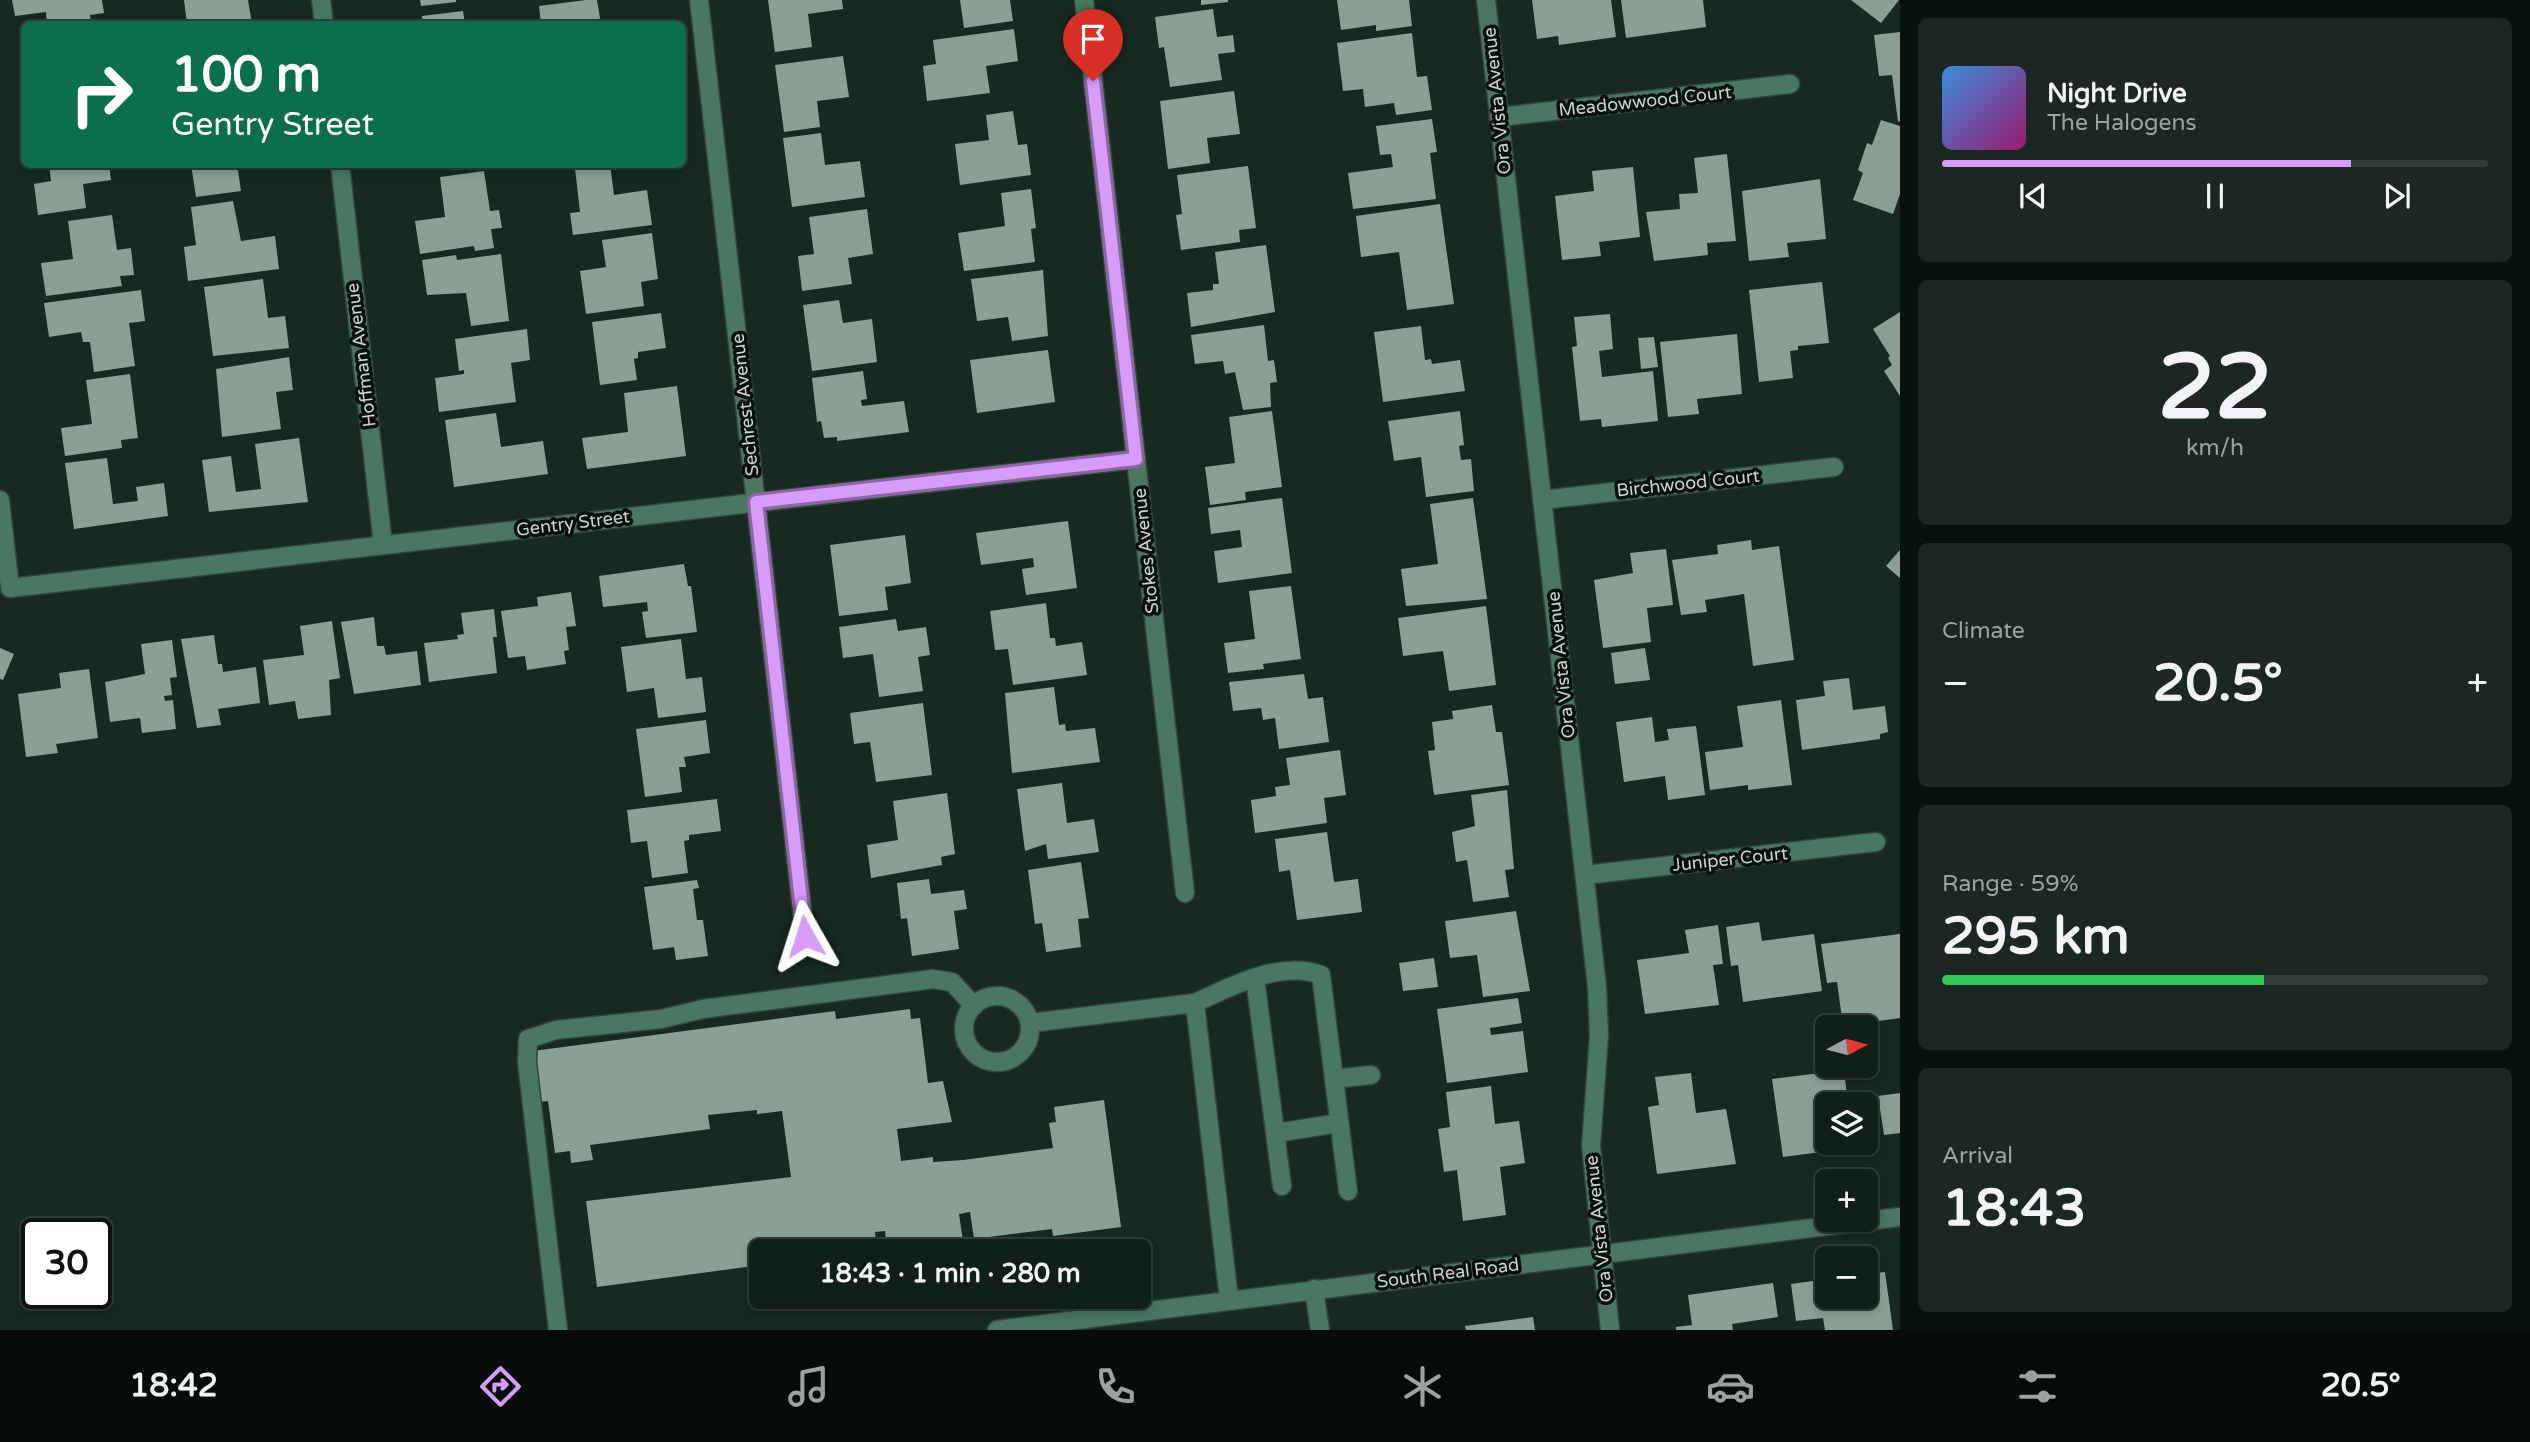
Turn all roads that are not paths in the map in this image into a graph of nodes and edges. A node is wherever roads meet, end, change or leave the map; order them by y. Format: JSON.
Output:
{"nodes":[{"id":1,"x":321,"y":0,"type":"edge"},
{"id":2,"x":699,"y":0,"type":"edge"},
{"id":3,"x":1084,"y":0,"type":"edge"},
{"id":4,"x":1486,"y":0,"type":"edge"},
{"id":5,"x":324,"y":21,"type":"edge"},
{"id":6,"x":1790,"y":84,"type":"dead end"},
{"id":7,"x":1499,"y":117,"type":"junction"},
{"id":8,"x":340,"y":168,"type":"edge"},
{"id":9,"x":1136,"y":459,"type":"junction"},
{"id":10,"x":1834,"y":467,"type":"dead end"},
{"id":11,"x":0,"y":500,"type":"edge"},
{"id":12,"x":1542,"y":500,"type":"junction"},
{"id":13,"x":756,"y":502,"type":"junction"},
{"id":14,"x":383,"y":545,"type":"junction"},
{"id":15,"x":1876,"y":842,"type":"dead end"},
{"id":16,"x":1585,"y":875,"type":"junction"},
{"id":17,"x":1185,"y":893,"type":"dead end"},
{"id":18,"x":805,"y":936,"type":"dead end"},
{"id":19,"x":1255,"y":978,"type":"junction"},
{"id":20,"x":1195,"y":1003,"type":"junction"},
{"id":21,"x":974,"y":1006,"type":"junction"},
{"id":22,"x":1030,"y":1023,"type":"junction"},
{"id":23,"x":1371,"y":1074,"type":"dead end"},
{"id":24,"x":1334,"y":1079,"type":"junction"},
{"id":25,"x":1339,"y":1123,"type":"junction"},
{"id":26,"x":1276,"y":1133,"type":"junction"},
{"id":27,"x":1282,"y":1186,"type":"dead end"},
{"id":28,"x":1348,"y":1191,"type":"dead end"},
{"id":29,"x":1900,"y":1217,"type":"edge"},
{"id":30,"x":1602,"y":1254,"type":"junction"},
{"id":31,"x":1314,"y":1289,"type":"junction"},
{"id":32,"x":1228,"y":1300,"type":"junction"},
{"id":33,"x":558,"y":1330,"type":"edge"},
{"id":34,"x":997,"y":1330,"type":"edge"},
{"id":35,"x":1320,"y":1330,"type":"edge"},
{"id":36,"x":1610,"y":1330,"type":"edge"}],
"edges":[{"from":1,"to":5,"type":"street"},
{"from":2,"to":13,"type":"street","name":"Sechrest Avenue"},
{"from":3,"to":9,"type":"street","name":"Stokes Avenue"},
{"from":4,"to":7,"type":"street","name":"Ora Vista Avenue"},
{"from":6,"to":7,"type":"street","name":"Meadowwood Court"},
{"from":7,"to":12,"type":"street","name":"Ora Vista Avenue"},
{"from":8,"to":14,"type":"street","name":"Hoffman Avenue"},
{"from":9,"to":13,"type":"street","name":"Gentry Street"},
{"from":9,"to":17,"type":"street","name":"Stokes Avenue"},
{"from":10,"to":12,"type":"street","name":"Birchwood Court"},
{"from":11,"to":14,"type":"street","name":"Gentry Street"},
{"from":12,"to":16,"type":"street","name":"Ora Vista Avenue"},
{"from":13,"to":14,"type":"street","name":"Gentry Street"},
{"from":13,"to":18,"type":"street","name":"Sechrest Avenue"},
{"from":15,"to":16,"type":"street","name":"Juniper Court"},
{"from":16,"to":30,"type":"street","name":"Ora Vista Avenue"},
{"from":19,"to":20,"type":"street"},
{"from":19,"to":24,"type":"street"},
{"from":19,"to":26,"type":"street"},
{"from":20,"to":22,"type":"street"},
{"from":20,"to":32,"type":"street"},
{"from":21,"to":22,"type":"street"},
{"from":21,"to":22,"type":"street"},
{"from":21,"to":33,"type":"street"},
{"from":23,"to":24,"type":"street"},
{"from":24,"to":25,"type":"street"},
{"from":25,"to":26,"type":"street"},
{"from":25,"to":28,"type":"street"},
{"from":26,"to":27,"type":"street"},
{"from":29,"to":30,"type":"street","name":"South Real Road"},
{"from":30,"to":31,"type":"street","name":"South Real Road"},
{"from":30,"to":36,"type":"street","name":"Ora Vista Avenue"},
{"from":31,"to":32,"type":"street","name":"South Real Road"},
{"from":31,"to":35,"type":"street"},
{"from":32,"to":34,"type":"street","name":"South Real Road"}]}
